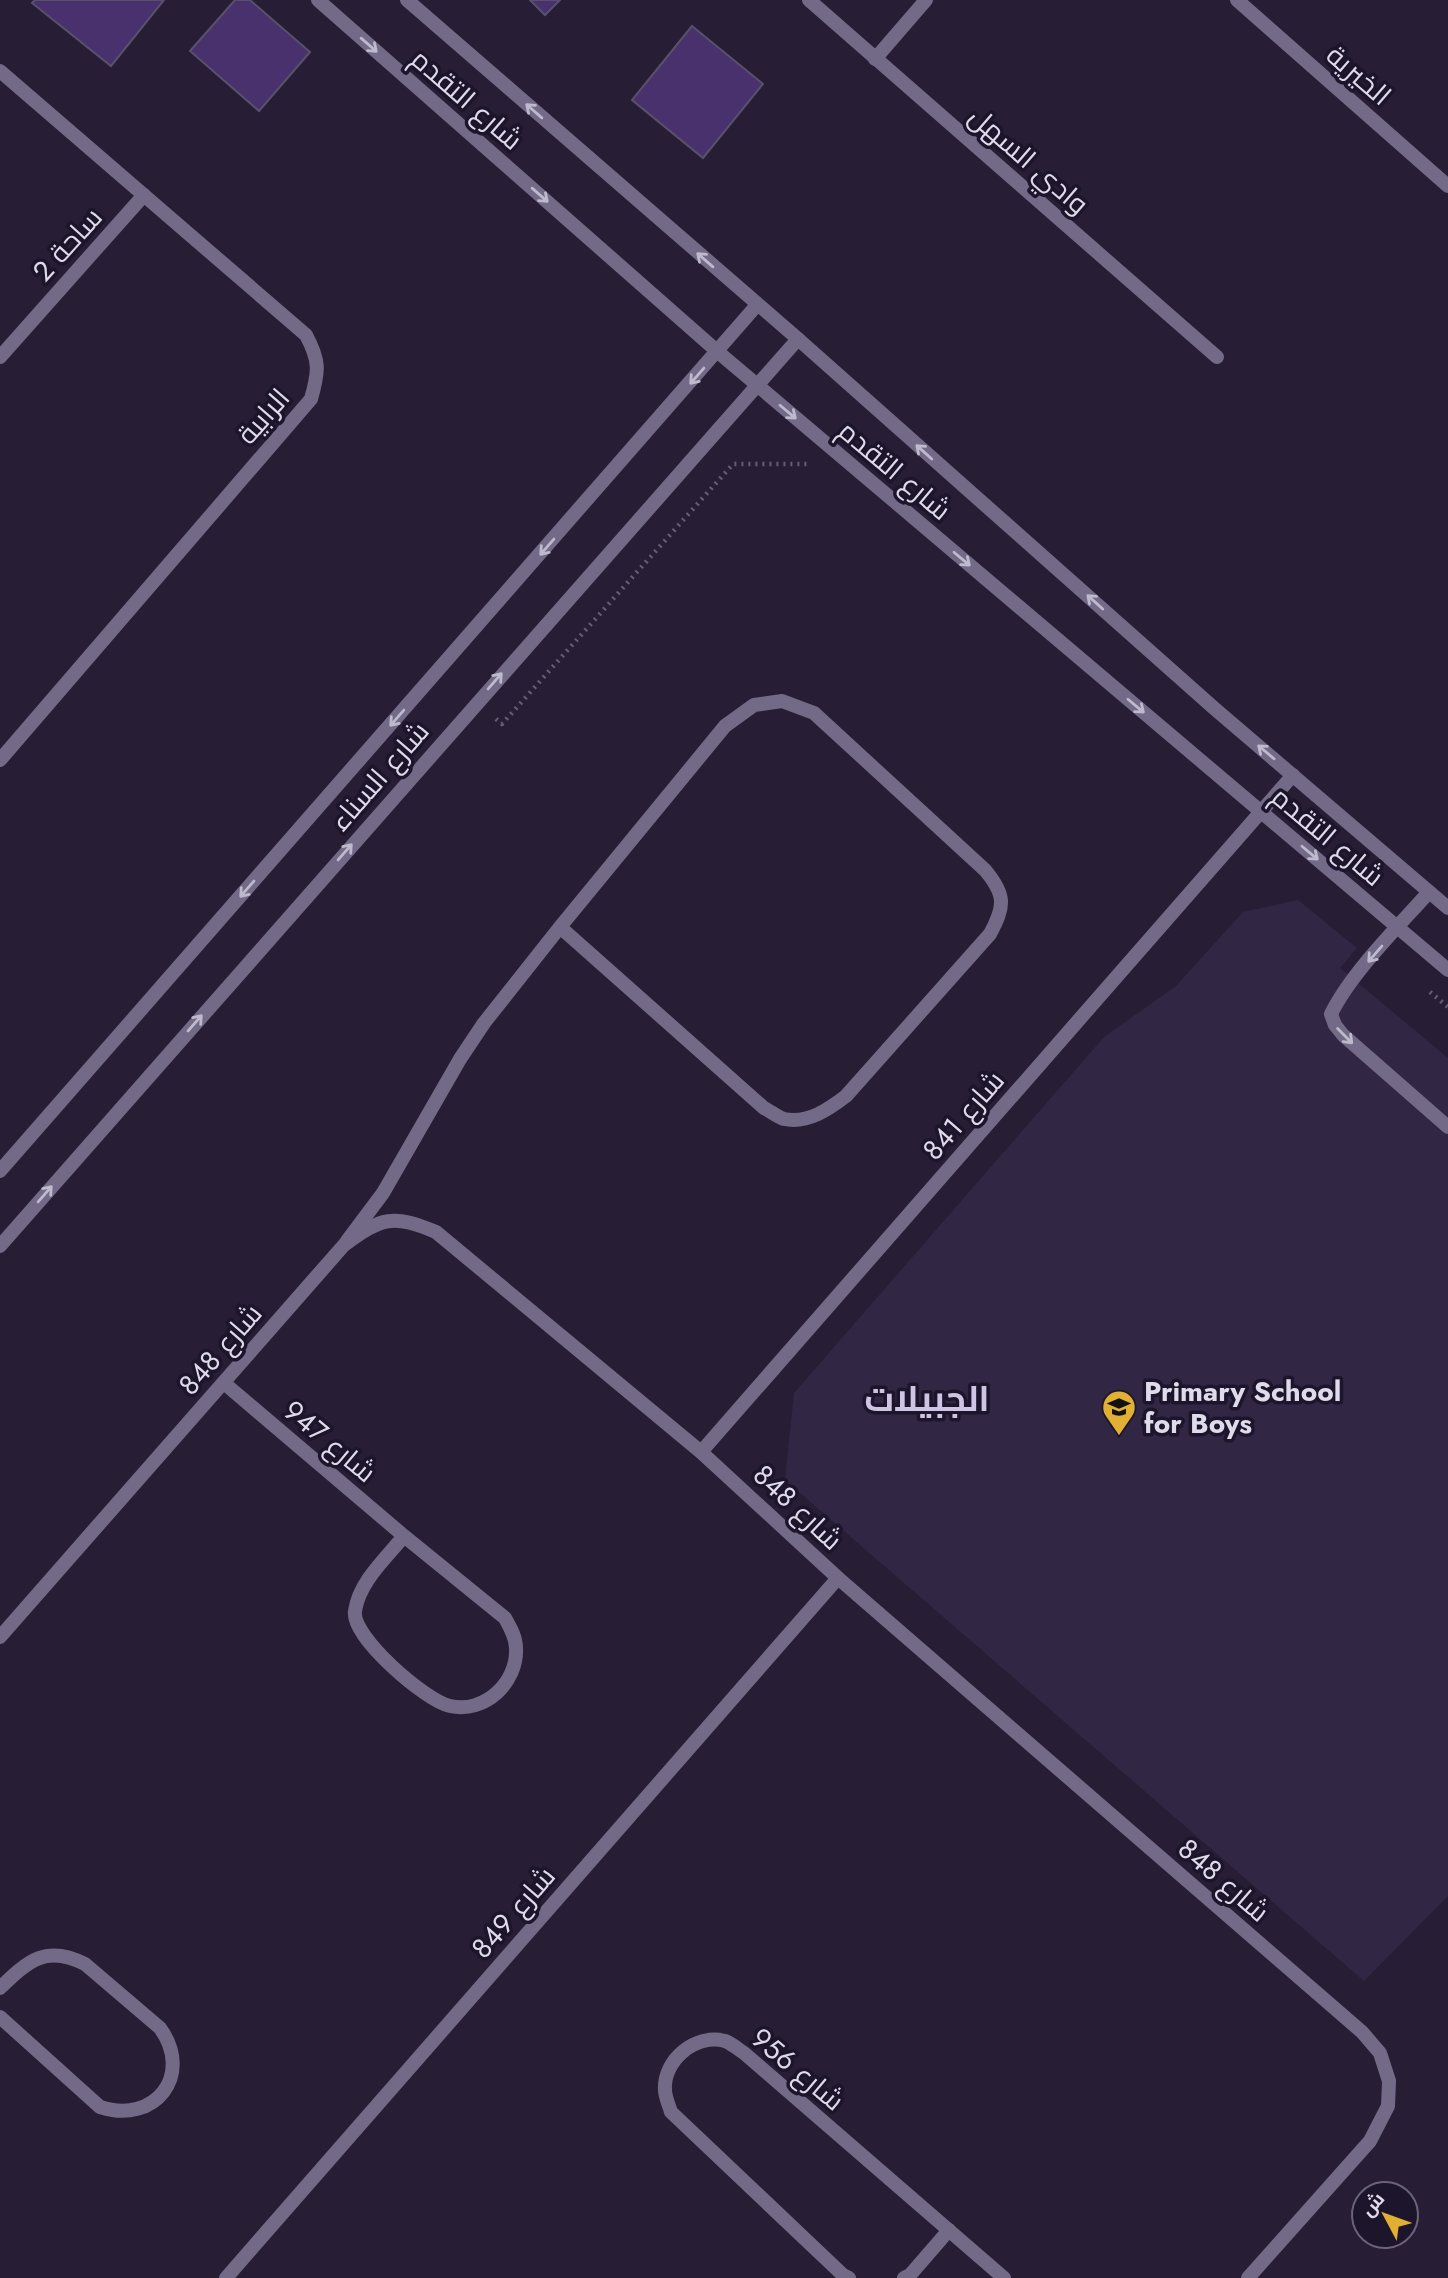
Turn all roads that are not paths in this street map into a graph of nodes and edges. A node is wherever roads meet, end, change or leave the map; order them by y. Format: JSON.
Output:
{"nodes":[{"id":1,"x":318,"y":0,"type":"edge"},
{"id":2,"x":407,"y":0,"type":"edge"},
{"id":3,"x":809,"y":0,"type":"edge"},
{"id":4,"x":926,"y":0,"type":"edge"},
{"id":5,"x":1237,"y":0,"type":"edge"},
{"id":6,"x":875,"y":59,"type":"junction"},
{"id":7,"x":0,"y":71,"type":"edge"},
{"id":8,"x":1448,"y":186,"type":"edge"},
{"id":9,"x":144,"y":195,"type":"junction"},
{"id":10,"x":757,"y":305,"type":"junction"},
{"id":11,"x":797,"y":339,"type":"junction"},
{"id":12,"x":718,"y":352,"type":"junction"},
{"id":13,"x":0,"y":357,"type":"edge"},
{"id":14,"x":1217,"y":357,"type":"dead end"},
{"id":15,"x":757,"y":385,"type":"junction"},
{"id":16,"x":0,"y":760,"type":"edge"},
{"id":17,"x":1293,"y":775,"type":"junction"},
{"id":18,"x":1261,"y":811,"type":"junction"},
{"id":19,"x":1429,"y":892,"type":"junction"},
{"id":20,"x":1448,"y":908,"type":"edge"},
{"id":21,"x":560,"y":927,"type":"junction"},
{"id":22,"x":1398,"y":928,"type":"junction"},
{"id":23,"x":1448,"y":970,"type":"edge"},
{"id":24,"x":1448,"y":1127,"type":"edge"},
{"id":25,"x":0,"y":1171,"type":"edge"},
{"id":26,"x":344,"y":1245,"type":"junction"},
{"id":27,"x":0,"y":1246,"type":"edge"},
{"id":28,"x":224,"y":1382,"type":"junction"},
{"id":29,"x":702,"y":1452,"type":"junction"},
{"id":30,"x":404,"y":1536,"type":"junction"},
{"id":31,"x":838,"y":1578,"type":"junction"},
{"id":32,"x":0,"y":1637,"type":"edge"},
{"id":33,"x":0,"y":1988,"type":"edge"},
{"id":34,"x":0,"y":2017,"type":"edge"},
{"id":35,"x":949,"y":2230,"type":"junction"},
{"id":36,"x":226,"y":2278,"type":"edge"},
{"id":37,"x":849,"y":2278,"type":"edge"},
{"id":38,"x":904,"y":2278,"type":"edge"},
{"id":39,"x":1004,"y":2278,"type":"edge"},
{"id":40,"x":1248,"y":2278,"type":"edge"}],
"edges":[{"from":1,"to":12,"type":"street","name":"شارع التقدم","one_way":true},
{"from":10,"to":2,"type":"street","name":"شارع التقدم","one_way":true},
{"from":3,"to":6,"type":"street","name":"وادي السهل"},
{"from":4,"to":6,"type":"street"},
{"from":5,"to":8,"type":"street","name":"الخيرية"},
{"from":6,"to":14,"type":"street","name":"وادي السهل"},
{"from":7,"to":9,"type":"street","name":"الرابية"},
{"from":9,"to":13,"type":"street","name":"ساحة 2"},
{"from":9,"to":16,"type":"street","name":"الرابية"},
{"from":10,"to":11,"type":"street","name":"شارع التقدم"},
{"from":10,"to":12,"type":"street","name":"شارع السناء"},
{"from":11,"to":15,"type":"street","name":"شارع السناء"},
{"from":17,"to":11,"type":"street","name":"شارع التقدم","one_way":true},
{"from":12,"to":15,"type":"street","name":"شارع التقدم"},
{"from":12,"to":25,"type":"street","name":"شارع السناء","one_way":true},
{"from":15,"to":18,"type":"street","name":"شارع التقدم","one_way":true},
{"from":27,"to":15,"type":"street","name":"شارع السناء","one_way":true},
{"from":17,"to":18,"type":"street","name":"شارع 841"},
{"from":17,"to":19,"type":"street","name":"شارع التقدم"},
{"from":18,"to":22,"type":"street","name":"شارع التقدم","one_way":true},
{"from":18,"to":29,"type":"street","name":"شارع 841"},
{"from":19,"to":20,"type":"street","name":"شارع التقدم"},
{"from":19,"to":22,"type":"street"},
{"from":21,"to":21,"type":"street"},
{"from":21,"to":26,"type":"street"},
{"from":22,"to":23,"type":"street","name":"شارع التقدم"},
{"from":22,"to":24,"type":"street","one_way":true},
{"from":26,"to":28,"type":"street","name":"شارع 848"},
{"from":26,"to":29,"type":"street","name":"شارع 848"},
{"from":28,"to":30,"type":"street","name":"شارع 947"},
{"from":28,"to":32,"type":"street","name":"شارع 848"},
{"from":29,"to":31,"type":"street","name":"شارع 848"},
{"from":30,"to":30,"type":"street","name":"شارع 947"},
{"from":31,"to":36,"type":"street","name":"شارع 849"},
{"from":31,"to":40,"type":"street","name":"شارع 848"},
{"from":33,"to":34,"type":"street"},
{"from":35,"to":37,"type":"street","name":"شارع 956"},
{"from":35,"to":38,"type":"street"},
{"from":35,"to":39,"type":"street","name":"شارع 956"}]}
